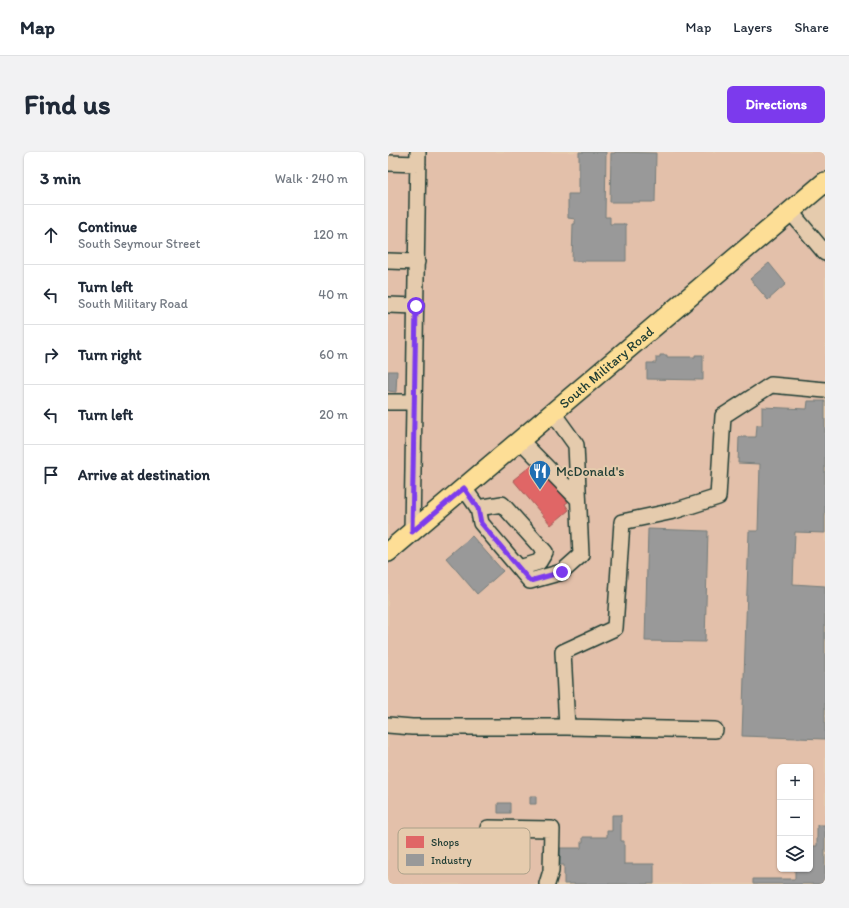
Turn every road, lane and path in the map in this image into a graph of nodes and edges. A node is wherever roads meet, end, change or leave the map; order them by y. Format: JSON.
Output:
{"nodes":[{"id":1,"x":418,"y":158,"type":"edge"},
{"id":2,"x":388,"y":163,"type":"edge"},
{"id":3,"x":825,"y":182,"type":"edge"},
{"id":4,"x":790,"y":211,"type":"junction"},
{"id":5,"x":825,"y":253,"type":"edge"},
{"id":6,"x":388,"y":262,"type":"edge"},
{"id":7,"x":416,"y":262,"type":"junction"},
{"id":8,"x":388,"y":306,"type":"edge"},
{"id":9,"x":416,"y":306,"type":"junction"},
{"id":10,"x":825,"y":390,"type":"edge"},
{"id":11,"x":388,"y":402,"type":"edge"},
{"id":12,"x":414,"y":402,"type":"junction"},
{"id":13,"x":553,"y":413,"type":"junction"},
{"id":14,"x":520,"y":440,"type":"junction"},
{"id":15,"x":464,"y":488,"type":"junction"},
{"id":16,"x":578,"y":499,"type":"junction"},
{"id":17,"x":478,"y":508,"type":"junction"},
{"id":18,"x":412,"y":532,"type":"junction"},
{"id":19,"x":388,"y":552,"type":"edge"},
{"id":20,"x":519,"y":568,"type":"junction"},
{"id":21,"x":388,"y":725,"type":"edge"},
{"id":22,"x":566,"y":727,"type":"junction"},
{"id":23,"x":715,"y":730,"type":"dead end"},
{"id":24,"x":530,"y":829,"type":"edge"},
{"id":25,"x":547,"y":884,"type":"edge"}],
"edges":[{"from":1,"to":2,"type":"street"},
{"from":1,"to":7,"type":"street"},
{"from":3,"to":4,"type":"main road","name":"South Military Road"},
{"from":4,"to":5,"type":"street"},
{"from":4,"to":13,"type":"main road","name":"South Military Road"},
{"from":6,"to":7,"type":"street"},
{"from":7,"to":9,"type":"street"},
{"from":8,"to":9,"type":"street"},
{"from":9,"to":12,"type":"street"},
{"from":10,"to":22,"type":"street"},
{"from":11,"to":12,"type":"street"},
{"from":12,"to":18,"type":"street"},
{"from":13,"to":14,"type":"main road","name":"South Military Road"},
{"from":13,"to":16,"type":"street"},
{"from":14,"to":15,"type":"main road","name":"South Military Road"},
{"from":14,"to":16,"type":"street"},
{"from":15,"to":17,"type":"street"},
{"from":15,"to":18,"type":"main road","name":"South Military Road"},
{"from":16,"to":20,"type":"street"},
{"from":17,"to":20,"type":"street"},
{"from":17,"to":20,"type":"street"},
{"from":18,"to":19,"type":"main road","name":"South Military Road"},
{"from":21,"to":22,"type":"street"},
{"from":22,"to":23,"type":"street"},
{"from":24,"to":25,"type":"street"}]}
